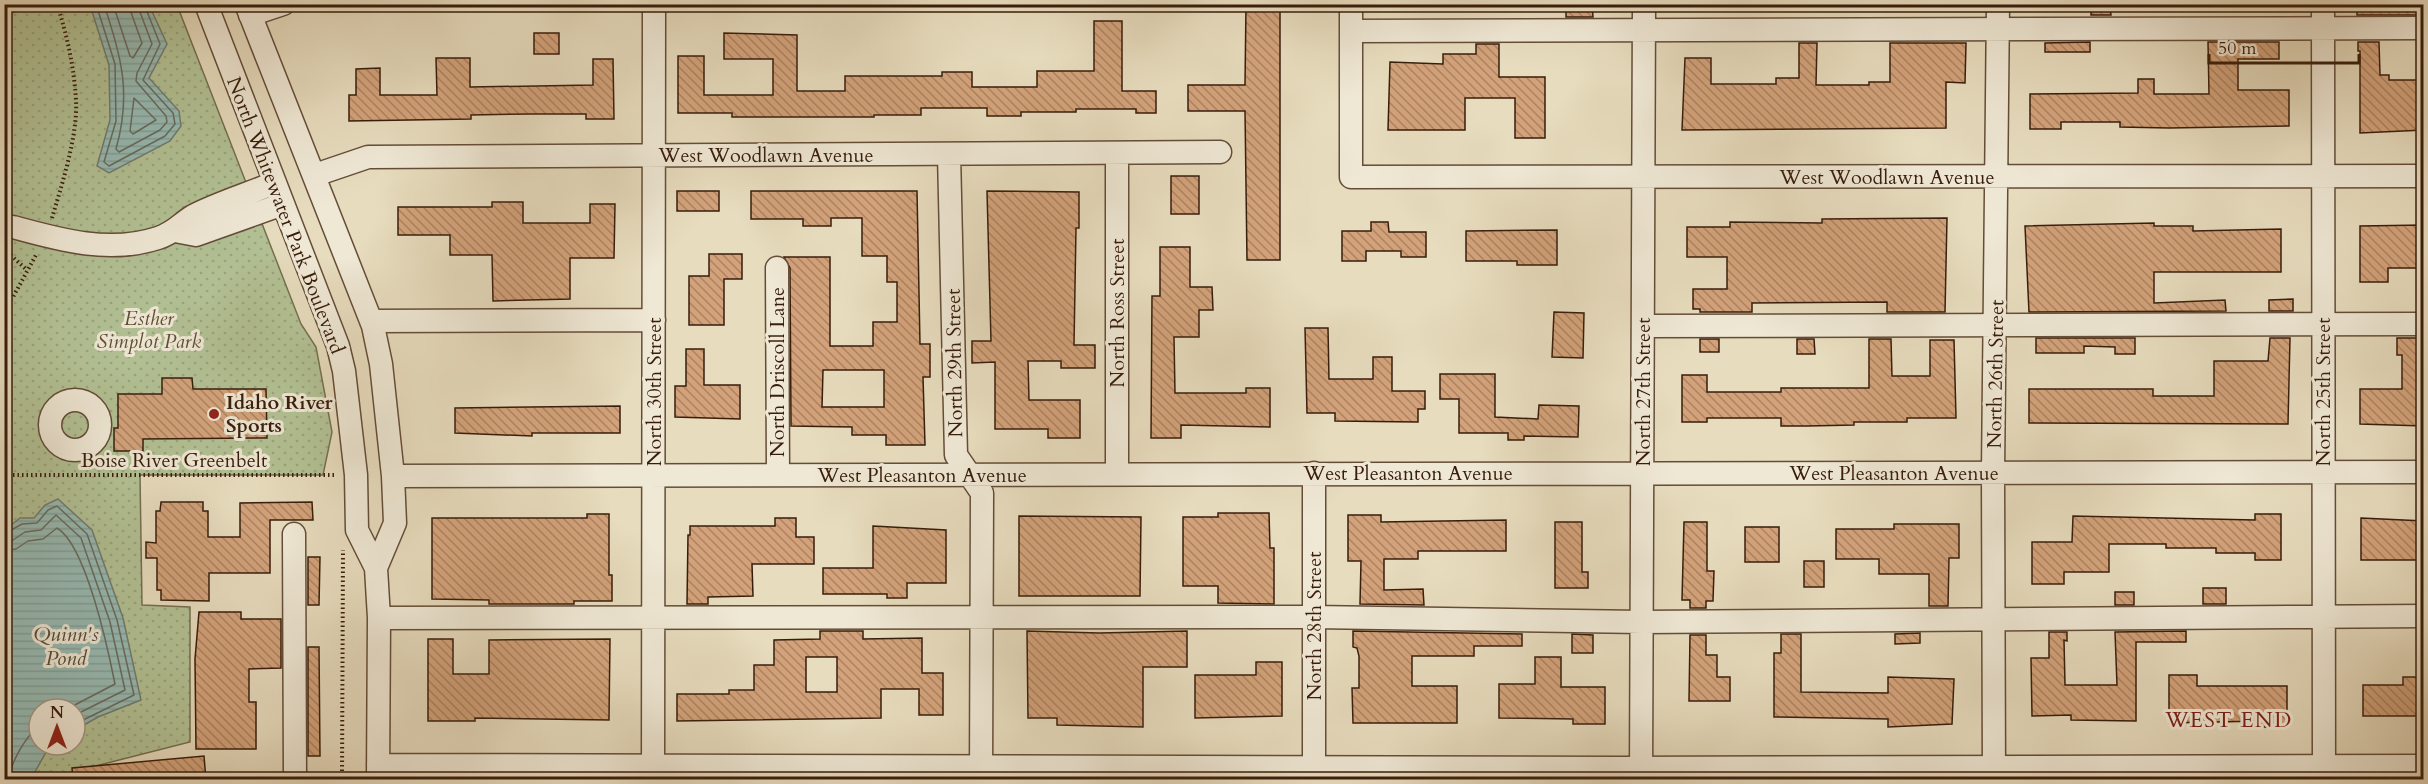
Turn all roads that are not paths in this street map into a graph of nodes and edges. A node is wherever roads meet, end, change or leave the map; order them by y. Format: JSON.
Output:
{"nodes":[{"id":1,"x":206,"y":4,"type":"edge"},
{"id":2,"x":283,"y":4,"type":"edge"},
{"id":3,"x":654,"y":4,"type":"edge"},
{"id":4,"x":1351,"y":4,"type":"edge"},
{"id":5,"x":1644,"y":4,"type":"edge"},
{"id":6,"x":1998,"y":4,"type":"edge"},
{"id":7,"x":2323,"y":4,"type":"edge"},
{"id":8,"x":248,"y":10,"type":"edge"},
{"id":9,"x":2323,"y":27,"type":"junction"},
{"id":10,"x":2424,"y":28,"type":"edge"},
{"id":11,"x":1644,"y":30,"type":"junction"},
{"id":12,"x":1998,"y":30,"type":"junction"},
{"id":13,"x":1351,"y":31,"type":"junction"},
{"id":14,"x":1220,"y":152,"type":"dead end"},
{"id":15,"x":1117,"y":153,"type":"junction"},
{"id":16,"x":949,"y":154,"type":"junction"},
{"id":17,"x":654,"y":155,"type":"junction"},
{"id":18,"x":315,"y":176,"type":"junction"},
{"id":19,"x":2323,"y":176,"type":"junction"},
{"id":20,"x":2424,"y":176,"type":"edge"},
{"id":21,"x":1998,"y":177,"type":"junction"},
{"id":22,"x":1643,"y":178,"type":"junction"},
{"id":23,"x":274,"y":183,"type":"junction"},
{"id":24,"x":283,"y":204,"type":"junction"},
{"id":25,"x":222,"y":215,"type":"junction"},
{"id":26,"x":13,"y":227,"type":"dead end"},
{"id":27,"x":777,"y":268,"type":"dead end"},
{"id":28,"x":654,"y":320,"type":"junction"},
{"id":29,"x":371,"y":321,"type":"junction"},
{"id":30,"x":1995,"y":323,"type":"junction"},
{"id":31,"x":2323,"y":324,"type":"junction"},
{"id":32,"x":2424,"y":324,"type":"edge"},
{"id":33,"x":1643,"y":326,"type":"junction"},
{"id":34,"x":1643,"y":472,"type":"junction"},
{"id":35,"x":2323,"y":472,"type":"junction"},
{"id":36,"x":2424,"y":472,"type":"edge"},
{"id":37,"x":1314,"y":473,"type":"junction"},
{"id":38,"x":1993,"y":473,"type":"junction"},
{"id":39,"x":972,"y":474,"type":"junction"},
{"id":40,"x":1117,"y":474,"type":"junction"},
{"id":41,"x":654,"y":475,"type":"junction"},
{"id":42,"x":778,"y":475,"type":"junction"},
{"id":43,"x":393,"y":476,"type":"junction"},
{"id":44,"x":294,"y":534,"type":"dead end"},
{"id":45,"x":376,"y":568,"type":"junction"},
{"id":46,"x":2324,"y":616,"type":"junction"},
{"id":47,"x":2424,"y":616,"type":"edge"},
{"id":48,"x":653,"y":617,"type":"junction"},
{"id":49,"x":379,"y":618,"type":"junction"},
{"id":50,"x":1314,"y":618,"type":"junction"},
{"id":51,"x":983,"y":620,"type":"junction"},
{"id":52,"x":1994,"y":620,"type":"junction"},
{"id":53,"x":1642,"y":622,"type":"junction"},
{"id":54,"x":2424,"y":766,"type":"edge"},
{"id":55,"x":378,"y":772,"type":"edge"},
{"id":56,"x":1994,"y":773,"type":"edge"},
{"id":57,"x":2324,"y":773,"type":"edge"},
{"id":58,"x":653,"y":774,"type":"edge"},
{"id":59,"x":981,"y":774,"type":"edge"},
{"id":60,"x":1084,"y":774,"type":"edge"},
{"id":61,"x":1134,"y":774,"type":"edge"},
{"id":62,"x":1191,"y":774,"type":"edge"},
{"id":63,"x":1314,"y":774,"type":"edge"},
{"id":64,"x":1641,"y":774,"type":"edge"},
{"id":65,"x":295,"y":780,"type":"edge"}],
"edges":[{"from":1,"to":23,"type":"street","name":"North Whitewater Park Boulevard"},
{"from":2,"to":8,"type":"street"},
{"from":3,"to":17,"type":"street","name":"North 30th Street"},
{"from":4,"to":13,"type":"street"},
{"from":5,"to":11,"type":"street","name":"North 27th Street"},
{"from":6,"to":12,"type":"street","name":"North 26th Street"},
{"from":7,"to":9,"type":"street","name":"North 25th Street"},
{"from":8,"to":18,"type":"street","name":"North Whitewater Park Boulevard"},
{"from":9,"to":10,"type":"street"},
{"from":9,"to":12,"type":"street"},
{"from":9,"to":19,"type":"street","name":"North 25th Street"},
{"from":11,"to":12,"type":"street"},
{"from":11,"to":13,"type":"street"},
{"from":11,"to":22,"type":"street","name":"North 27th Street"},
{"from":12,"to":21,"type":"street","name":"North 26th Street"},
{"from":13,"to":22,"type":"street","name":"West Woodlawn Avenue"},
{"from":14,"to":15,"type":"street","name":"West Woodlawn Avenue"},
{"from":15,"to":16,"type":"street","name":"West Woodlawn Avenue"},
{"from":15,"to":40,"type":"street","name":"North Ross Street"},
{"from":16,"to":17,"type":"street","name":"West Woodlawn Avenue"},
{"from":16,"to":39,"type":"street","name":"North 29th Street"},
{"from":17,"to":18,"type":"street","name":"West Woodlawn Avenue"},
{"from":17,"to":28,"type":"street","name":"North 30th Street"},
{"from":18,"to":29,"type":"street","name":"North Whitewater Park Boulevard"},
{"from":19,"to":20,"type":"street","name":"West Woodlawn Avenue"},
{"from":19,"to":21,"type":"street","name":"West Woodlawn Avenue"},
{"from":19,"to":31,"type":"street","name":"North 25th Street"},
{"from":21,"to":22,"type":"street","name":"West Woodlawn Avenue"},
{"from":21,"to":30,"type":"street","name":"North 26th Street"},
{"from":22,"to":33,"type":"street","name":"North 27th Street"},
{"from":23,"to":24,"type":"street","name":"North Whitewater Park Boulevard"},
{"from":23,"to":25,"type":"street"},
{"from":24,"to":25,"type":"street"},
{"from":24,"to":45,"type":"street","name":"North Whitewater Park Boulevard"},
{"from":25,"to":26,"type":"street"},
{"from":27,"to":42,"type":"street","name":"North Driscoll Lane"},
{"from":28,"to":29,"type":"street"},
{"from":28,"to":41,"type":"street","name":"North 30th Street"},
{"from":29,"to":43,"type":"street","name":"North Whitewater Park Boulevard"},
{"from":30,"to":31,"type":"street"},
{"from":30,"to":33,"type":"street"},
{"from":30,"to":38,"type":"street","name":"North 26th Street"},
{"from":31,"to":32,"type":"street"},
{"from":31,"to":35,"type":"street","name":"North 25th Street"},
{"from":33,"to":34,"type":"street","name":"North 27th Street"},
{"from":34,"to":37,"type":"street","name":"West Pleasanton Avenue"},
{"from":34,"to":38,"type":"street","name":"West Pleasanton Avenue"},
{"from":34,"to":53,"type":"street","name":"North 27th Street"},
{"from":35,"to":36,"type":"street","name":"West Pleasanton Avenue"},
{"from":35,"to":38,"type":"street","name":"West Pleasanton Avenue"},
{"from":35,"to":46,"type":"street","name":"North 25th Street"},
{"from":37,"to":40,"type":"street","name":"West Pleasanton Avenue"},
{"from":37,"to":50,"type":"street","name":"North 28th Street"},
{"from":38,"to":52,"type":"street","name":"North 26th Street"},
{"from":39,"to":40,"type":"street","name":"West Pleasanton Avenue"},
{"from":39,"to":42,"type":"street","name":"West Pleasanton Avenue"},
{"from":39,"to":51,"type":"street","name":"North 29th Street"},
{"from":41,"to":42,"type":"street","name":"West Pleasanton Avenue"},
{"from":41,"to":43,"type":"street","name":"West Pleasanton Avenue"},
{"from":41,"to":48,"type":"street","name":"North 30th Street"},
{"from":43,"to":45,"type":"street","name":"North Whitewater Park Boulevard"},
{"from":44,"to":65,"type":"street"},
{"from":45,"to":49,"type":"street","name":"North Whitewater Park Boulevard"},
{"from":46,"to":47,"type":"street"},
{"from":46,"to":52,"type":"street"},
{"from":46,"to":57,"type":"street","name":"North 25th Street"},
{"from":48,"to":49,"type":"street"},
{"from":48,"to":51,"type":"street"},
{"from":48,"to":58,"type":"street","name":"North 30th Street"},
{"from":49,"to":55,"type":"street","name":"North Whitewater Park Boulevard"},
{"from":50,"to":51,"type":"street"},
{"from":50,"to":53,"type":"street"},
{"from":50,"to":63,"type":"street","name":"North 28th Street"},
{"from":51,"to":59,"type":"street","name":"North 29th Street"},
{"from":52,"to":53,"type":"street"},
{"from":52,"to":56,"type":"street","name":"North 26th Street"},
{"from":53,"to":64,"type":"street","name":"North 27th Street"},
{"from":54,"to":57,"type":"street"},
{"from":55,"to":58,"type":"street"},
{"from":56,"to":57,"type":"street"},
{"from":56,"to":64,"type":"street"},
{"from":58,"to":59,"type":"street"},
{"from":59,"to":60,"type":"street"},
{"from":60,"to":61,"type":"street"},
{"from":61,"to":62,"type":"street"},
{"from":62,"to":63,"type":"street"},
{"from":63,"to":64,"type":"street"}]}
